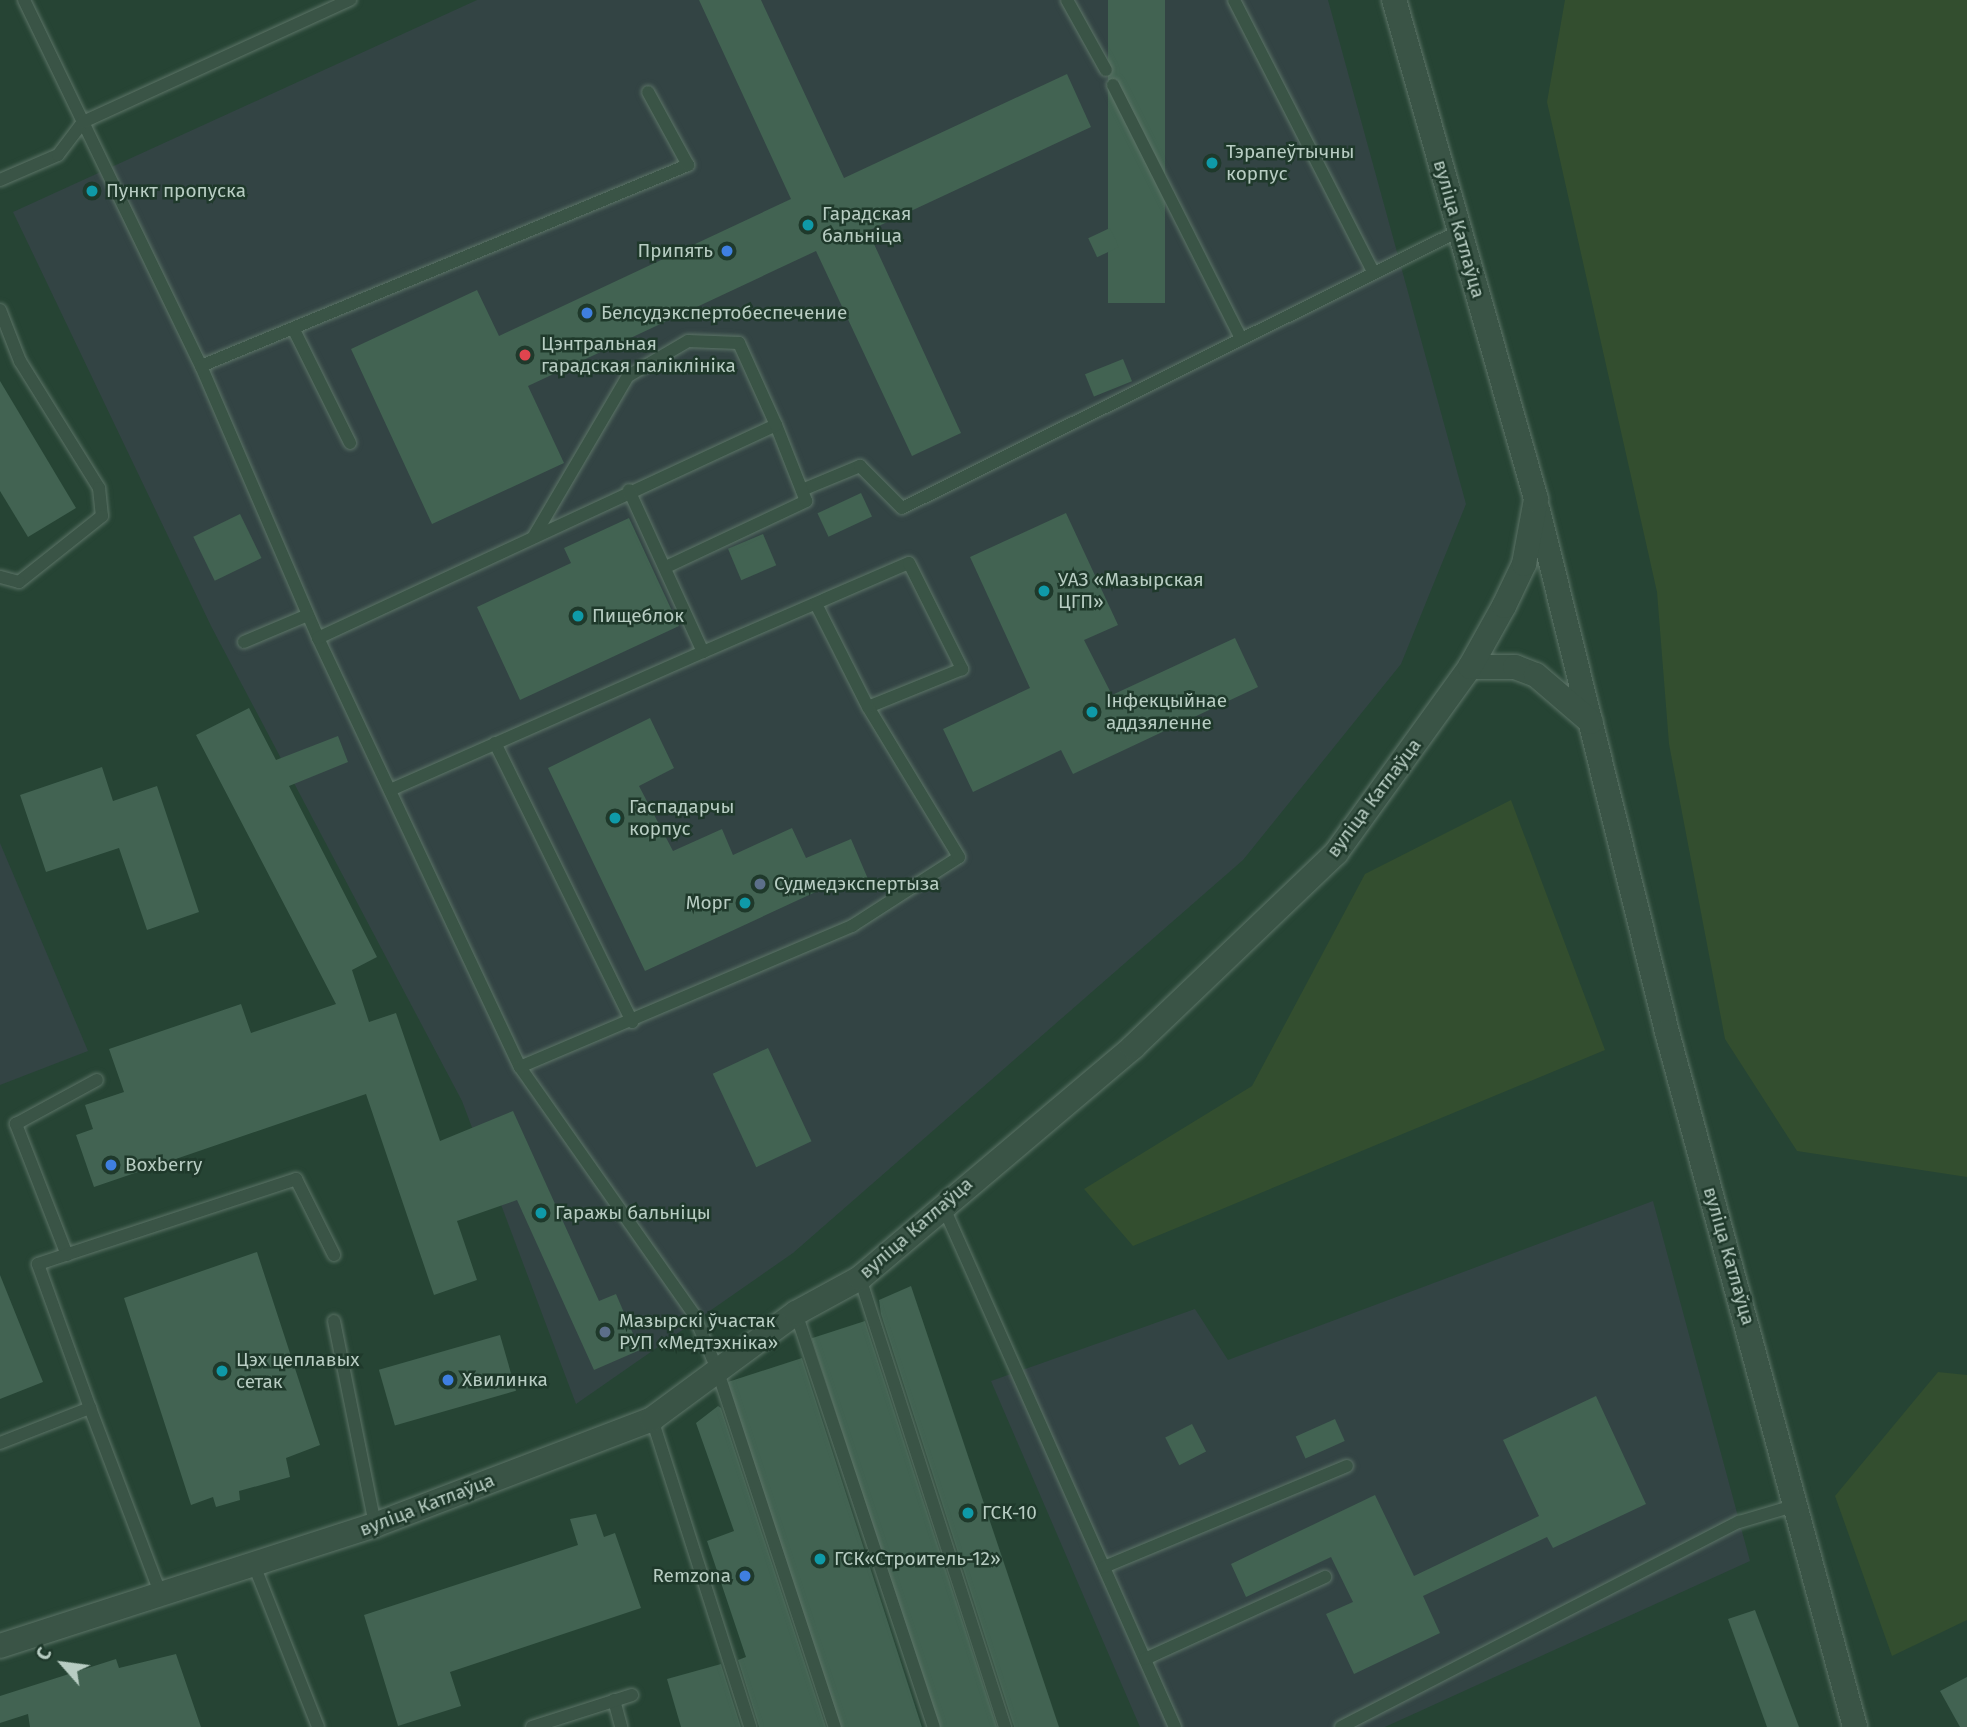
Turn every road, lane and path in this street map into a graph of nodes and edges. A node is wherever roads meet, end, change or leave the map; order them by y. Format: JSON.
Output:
{"nodes":[{"id":1,"x":24,"y":0,"type":"edge"},
{"id":2,"x":350,"y":0,"type":"edge"},
{"id":3,"x":1067,"y":0,"type":"edge"},
{"id":4,"x":1234,"y":0,"type":"edge"},
{"id":5,"x":1394,"y":0,"type":"edge"},
{"id":6,"x":1106,"y":70,"type":"dead end"},
{"id":7,"x":1113,"y":85,"type":"dead end"},
{"id":8,"x":648,"y":92,"type":"dead end"},
{"id":9,"x":83,"y":122,"type":"junction"},
{"id":10,"x":0,"y":180,"type":"edge"},
{"id":11,"x":1459,"y":231,"type":"junction"},
{"id":12,"x":1373,"y":272,"type":"junction"},
{"id":13,"x":0,"y":310,"type":"edge"},
{"id":14,"x":294,"y":330,"type":"junction"},
{"id":15,"x":1241,"y":338,"type":"junction"},
{"id":16,"x":201,"y":366,"type":"junction"},
{"id":17,"x":776,"y":425,"type":"junction"},
{"id":18,"x":350,"y":443,"type":"dead end"},
{"id":19,"x":629,"y":490,"type":"junction"},
{"id":20,"x":802,"y":490,"type":"junction"},
{"id":21,"x":1536,"y":499,"type":"junction"},
{"id":22,"x":534,"y":536,"type":"junction"},
{"id":23,"x":666,"y":567,"type":"junction"},
{"id":24,"x":0,"y":577,"type":"edge"},
{"id":25,"x":816,"y":604,"type":"junction"},
{"id":26,"x":308,"y":615,"type":"junction"},
{"id":27,"x":318,"y":638,"type":"junction"},
{"id":28,"x":244,"y":642,"type":"dead end"},
{"id":29,"x":703,"y":652,"type":"junction"},
{"id":30,"x":1469,"y":667,"type":"junction"},
{"id":31,"x":868,"y":707,"type":"junction"},
{"id":32,"x":1591,"y":722,"type":"junction"},
{"id":33,"x":495,"y":743,"type":"junction"},
{"id":34,"x":390,"y":790,"type":"junction"},
{"id":35,"x":632,"y":1022,"type":"junction"},
{"id":36,"x":520,"y":1067,"type":"junction"},
{"id":37,"x":97,"y":1080,"type":"dead end"},
{"id":38,"x":942,"y":1205,"type":"junction"},
{"id":39,"x":67,"y":1255,"type":"junction"},
{"id":40,"x":334,"y":1255,"type":"dead end"},
{"id":41,"x":860,"y":1278,"type":"junction"},
{"id":42,"x":796,"y":1313,"type":"junction"},
{"id":43,"x":334,"y":1321,"type":"dead end"},
{"id":44,"x":717,"y":1369,"type":"junction"},
{"id":45,"x":90,"y":1408,"type":"junction"},
{"id":46,"x":652,"y":1419,"type":"junction"},
{"id":47,"x":0,"y":1443,"type":"edge"},
{"id":48,"x":1347,"y":1465,"type":"dead end"},
{"id":49,"x":1793,"y":1506,"type":"junction"},
{"id":50,"x":375,"y":1525,"type":"junction"},
{"id":51,"x":254,"y":1565,"type":"junction"},
{"id":52,"x":1104,"y":1567,"type":"junction"},
{"id":53,"x":1325,"y":1577,"type":"dead end"},
{"id":54,"x":161,"y":1595,"type":"junction"},
{"id":55,"x":0,"y":1646,"type":"edge"},
{"id":56,"x":1145,"y":1659,"type":"junction"},
{"id":57,"x":632,"y":1695,"type":"dead end"},
{"id":58,"x":614,"y":1700,"type":"junction"},
{"id":59,"x":317,"y":1727,"type":"edge"},
{"id":60,"x":532,"y":1727,"type":"edge"},
{"id":61,"x":621,"y":1727,"type":"edge"},
{"id":62,"x":750,"y":1727,"type":"edge"},
{"id":63,"x":835,"y":1727,"type":"edge"},
{"id":64,"x":934,"y":1727,"type":"edge"},
{"id":65,"x":1004,"y":1727,"type":"edge"},
{"id":66,"x":1175,"y":1727,"type":"edge"},
{"id":67,"x":1341,"y":1727,"type":"edge"},
{"id":68,"x":1855,"y":1727,"type":"edge"}],
"edges":[{"from":1,"to":9,"type":"lane"},
{"from":2,"to":9,"type":"lane"},
{"from":3,"to":6,"type":"lane"},
{"from":4,"to":12,"type":"lane"},
{"from":5,"to":11,"type":"street","name":"вуліца Катлаўца"},
{"from":7,"to":15,"type":"lane"},
{"from":8,"to":14,"type":"lane"},
{"from":9,"to":10,"type":"lane"},
{"from":9,"to":16,"type":"lane"},
{"from":11,"to":12,"type":"lane"},
{"from":11,"to":21,"type":"street","name":"вуліца Катлаўца"},
{"from":12,"to":15,"type":"lane"},
{"from":13,"to":24,"type":"lane"},
{"from":14,"to":16,"type":"lane"},
{"from":14,"to":18,"type":"lane"},
{"from":15,"to":20,"type":"lane"},
{"from":16,"to":26,"type":"lane"},
{"from":17,"to":19,"type":"lane"},
{"from":17,"to":20,"type":"lane"},
{"from":17,"to":22,"type":"lane"},
{"from":19,"to":22,"type":"lane"},
{"from":19,"to":23,"type":"lane"},
{"from":20,"to":23,"type":"lane"},
{"from":21,"to":30,"type":"street","name":"вуліца Катлаўца"},
{"from":21,"to":32,"type":"street","name":"вуліца Катлаўца"},
{"from":22,"to":27,"type":"lane"},
{"from":23,"to":29,"type":"lane"},
{"from":25,"to":29,"type":"lane"},
{"from":25,"to":31,"type":"lane"},
{"from":25,"to":31,"type":"lane"},
{"from":26,"to":27,"type":"lane"},
{"from":26,"to":28,"type":"lane"},
{"from":27,"to":34,"type":"lane"},
{"from":29,"to":33,"type":"lane"},
{"from":30,"to":32,"type":"street"},
{"from":30,"to":38,"type":"street","name":"вуліца Катлаўца"},
{"from":31,"to":35,"type":"lane"},
{"from":32,"to":49,"type":"street","name":"вуліца Катлаўца"},
{"from":33,"to":34,"type":"lane"},
{"from":33,"to":35,"type":"lane"},
{"from":34,"to":36,"type":"lane"},
{"from":35,"to":36,"type":"lane"},
{"from":36,"to":44,"type":"lane"},
{"from":37,"to":39,"type":"lane"},
{"from":38,"to":41,"type":"street","name":"вуліца Катлаўца"},
{"from":38,"to":52,"type":"lane"},
{"from":39,"to":40,"type":"lane"},
{"from":39,"to":45,"type":"lane"},
{"from":41,"to":42,"type":"street","name":"вуліца Катлаўца"},
{"from":41,"to":65,"type":"lane"},
{"from":42,"to":44,"type":"street","name":"вуліца Катлаўца"},
{"from":42,"to":64,"type":"lane"},
{"from":43,"to":50,"type":"lane"},
{"from":44,"to":46,"type":"street","name":"вуліца Катлаўца"},
{"from":44,"to":63,"type":"lane"},
{"from":45,"to":47,"type":"lane"},
{"from":45,"to":54,"type":"lane"},
{"from":46,"to":50,"type":"street","name":"вуліца Катлаўца"},
{"from":46,"to":62,"type":"lane"},
{"from":48,"to":52,"type":"lane"},
{"from":49,"to":67,"type":"lane"},
{"from":49,"to":68,"type":"street","name":"вуліца Катлаўца"},
{"from":50,"to":51,"type":"street","name":"вуліца Катлаўца"},
{"from":51,"to":54,"type":"street","name":"вуліца Катлаўца"},
{"from":51,"to":59,"type":"lane"},
{"from":52,"to":56,"type":"lane"},
{"from":53,"to":56,"type":"lane"},
{"from":54,"to":55,"type":"street","name":"вуліца Катлаўца"},
{"from":56,"to":66,"type":"lane"},
{"from":57,"to":58,"type":"lane"},
{"from":58,"to":60,"type":"lane"},
{"from":58,"to":61,"type":"lane"}]}
